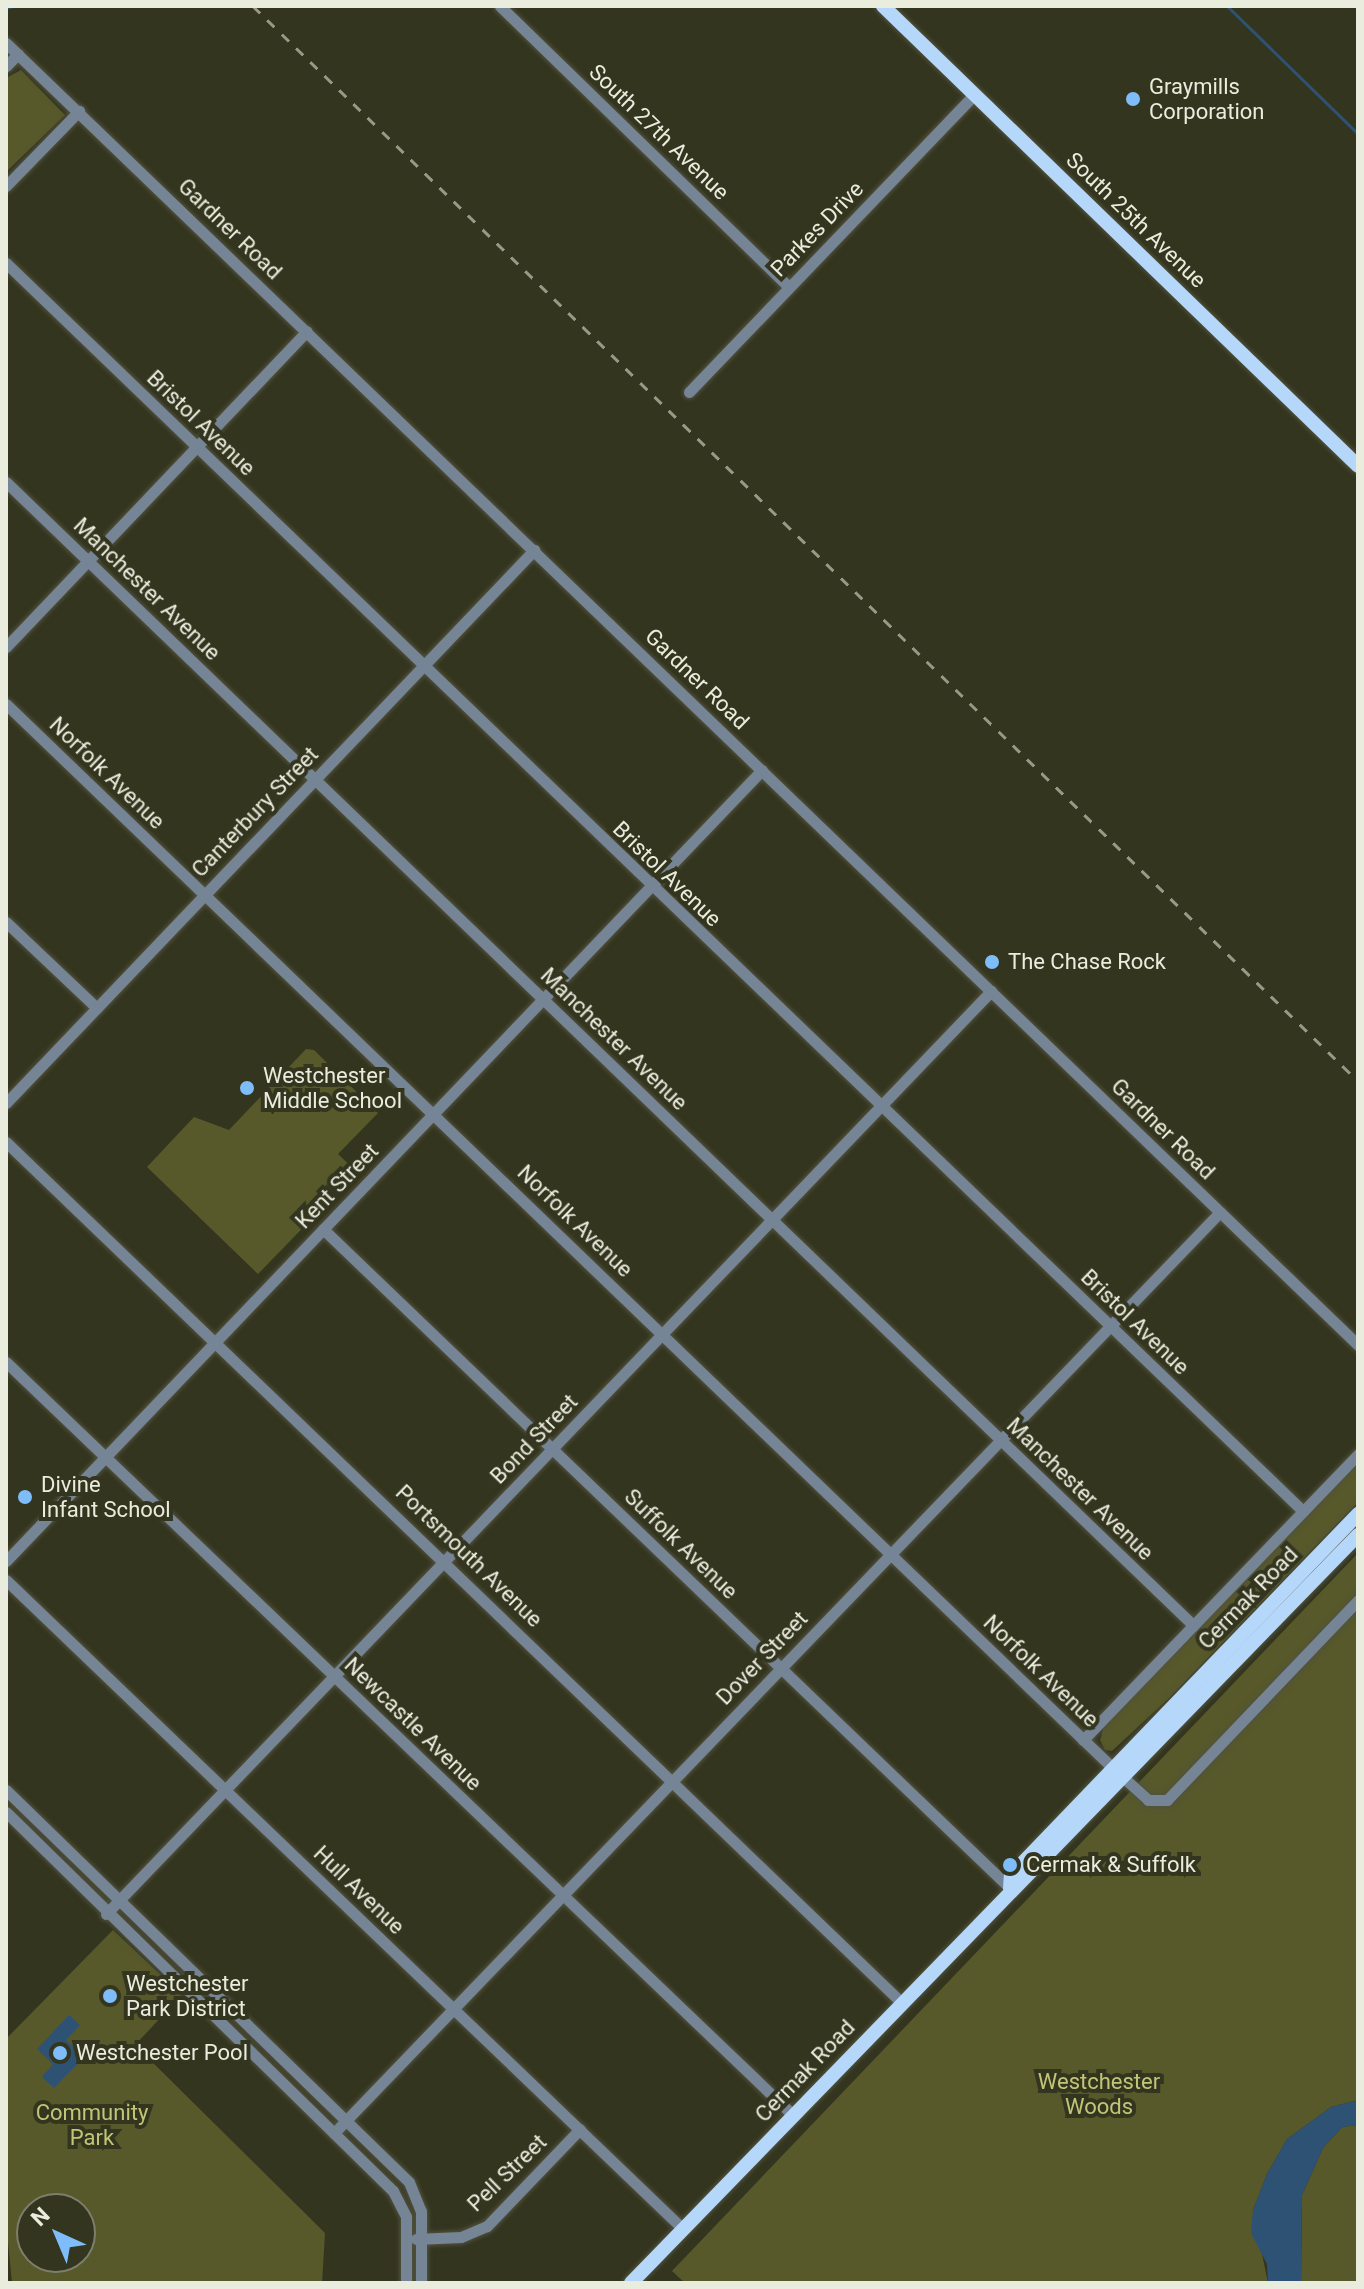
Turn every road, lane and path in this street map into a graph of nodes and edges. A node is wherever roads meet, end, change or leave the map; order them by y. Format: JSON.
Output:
{"nodes":[{"id":1,"x":500,"y":6,"type":"edge"},
{"id":2,"x":883,"y":6,"type":"edge"},
{"id":3,"x":6,"y":43,"type":"edge"},
{"id":4,"x":18,"y":54,"type":"junction"},
{"id":5,"x":6,"y":66,"type":"edge"},
{"id":6,"x":975,"y":94,"type":"junction"},
{"id":7,"x":79,"y":111,"type":"junction"},
{"id":8,"x":6,"y":186,"type":"edge"},
{"id":9,"x":6,"y":263,"type":"edge"},
{"id":10,"x":789,"y":287,"type":"junction"},
{"id":11,"x":307,"y":331,"type":"junction"},
{"id":12,"x":689,"y":392,"type":"dead end"},
{"id":13,"x":196,"y":446,"type":"junction"},
{"id":14,"x":1358,"y":466,"type":"edge"},
{"id":15,"x":6,"y":482,"type":"edge"},
{"id":16,"x":534,"y":550,"type":"junction"},
{"id":17,"x":89,"y":561,"type":"junction"},
{"id":18,"x":6,"y":647,"type":"edge"},
{"id":19,"x":423,"y":665,"type":"junction"},
{"id":20,"x":6,"y":704,"type":"edge"},
{"id":21,"x":762,"y":770,"type":"junction"},
{"id":22,"x":315,"y":779,"type":"junction"},
{"id":23,"x":651,"y":886,"type":"junction"},
{"id":24,"x":205,"y":895,"type":"junction"},
{"id":25,"x":6,"y":922,"type":"edge"},
{"id":26,"x":991,"y":991,"type":"junction"},
{"id":27,"x":544,"y":999,"type":"junction"},
{"id":28,"x":97,"y":1008,"type":"junction"},
{"id":29,"x":6,"y":1103,"type":"edge"},
{"id":30,"x":880,"y":1106,"type":"junction"},
{"id":31,"x":434,"y":1113,"type":"junction"},
{"id":32,"x":6,"y":1142,"type":"edge"},
{"id":33,"x":1220,"y":1212,"type":"junction"},
{"id":34,"x":772,"y":1220,"type":"junction"},
{"id":35,"x":323,"y":1229,"type":"junction"},
{"id":36,"x":1110,"y":1326,"type":"junction"},
{"id":37,"x":662,"y":1334,"type":"junction"},
{"id":38,"x":215,"y":1343,"type":"junction"},
{"id":39,"x":1358,"y":1345,"type":"edge"},
{"id":40,"x":6,"y":1362,"type":"edge"},
{"id":41,"x":1000,"y":1440,"type":"junction"},
{"id":42,"x":553,"y":1448,"type":"junction"},
{"id":43,"x":1358,"y":1454,"type":"edge"},
{"id":44,"x":105,"y":1457,"type":"junction"},
{"id":45,"x":1303,"y":1511,"type":"junction"},
{"id":46,"x":1358,"y":1514,"type":"edge"},
{"id":47,"x":1358,"y":1535,"type":"edge"},
{"id":48,"x":891,"y":1554,"type":"junction"},
{"id":49,"x":445,"y":1560,"type":"junction"},
{"id":50,"x":6,"y":1561,"type":"edge"},
{"id":51,"x":6,"y":1580,"type":"edge"},
{"id":52,"x":1358,"y":1600,"type":"edge"},
{"id":53,"x":1193,"y":1625,"type":"junction"},
{"id":54,"x":781,"y":1668,"type":"junction"},
{"id":55,"x":334,"y":1676,"type":"junction"},
{"id":56,"x":1083,"y":1740,"type":"junction"},
{"id":57,"x":1120,"y":1774,"type":"junction"},
{"id":58,"x":672,"y":1781,"type":"junction"},
{"id":59,"x":6,"y":1790,"type":"edge"},
{"id":60,"x":225,"y":1790,"type":"junction"},
{"id":61,"x":6,"y":1812,"type":"edge"},
{"id":62,"x":1010,"y":1888,"type":"junction"},
{"id":63,"x":563,"y":1895,"type":"junction"},
{"id":64,"x":118,"y":1902,"type":"junction"},
{"id":65,"x":106,"y":1914,"type":"junction"},
{"id":66,"x":901,"y":2002,"type":"junction"},
{"id":67,"x":453,"y":2008,"type":"junction"},
{"id":68,"x":793,"y":2115,"type":"junction"},
{"id":69,"x":346,"y":2120,"type":"junction"},
{"id":70,"x":580,"y":2129,"type":"junction"},
{"id":71,"x":334,"y":2133,"type":"junction"},
{"id":72,"x":683,"y":2229,"type":"junction"},
{"id":73,"x":422,"y":2239,"type":"junction"},
{"id":74,"x":408,"y":2240,"type":"junction"},
{"id":75,"x":406,"y":2283,"type":"edge"},
{"id":76,"x":421,"y":2283,"type":"edge"},
{"id":77,"x":631,"y":2283,"type":"edge"}],
"edges":[{"from":1,"to":10,"type":"street","name":"South 27th Avenue"},
{"from":2,"to":6,"type":"main road","name":"South 25th Avenue"},
{"from":3,"to":4,"type":"street","name":"Gardner Road"},
{"from":4,"to":5,"type":"street"},
{"from":4,"to":7,"type":"street","name":"Gardner Road"},
{"from":6,"to":10,"type":"street","name":"Parkes Drive"},
{"from":6,"to":14,"type":"main road","name":"South 25th Avenue"},
{"from":7,"to":8,"type":"street"},
{"from":7,"to":11,"type":"street","name":"Gardner Road"},
{"from":9,"to":13,"type":"street","name":"Bristol Avenue"},
{"from":10,"to":12,"type":"street","name":"Parkes Drive"},
{"from":11,"to":13,"type":"street"},
{"from":11,"to":16,"type":"street","name":"Gardner Road"},
{"from":13,"to":17,"type":"street"},
{"from":13,"to":19,"type":"street","name":"Bristol Avenue"},
{"from":15,"to":17,"type":"street","name":"Manchester Avenue"},
{"from":16,"to":19,"type":"street","name":"Canterbury Street"},
{"from":16,"to":21,"type":"street","name":"Gardner Road"},
{"from":17,"to":18,"type":"street"},
{"from":17,"to":22,"type":"street","name":"Manchester Avenue"},
{"from":19,"to":22,"type":"street","name":"Canterbury Street"},
{"from":19,"to":23,"type":"street","name":"Bristol Avenue"},
{"from":20,"to":24,"type":"street","name":"Norfolk Avenue"},
{"from":21,"to":23,"type":"street","name":"Kent Street"},
{"from":21,"to":26,"type":"street","name":"Gardner Road"},
{"from":22,"to":24,"type":"street","name":"Canterbury Street"},
{"from":22,"to":27,"type":"street","name":"Manchester Avenue"},
{"from":23,"to":27,"type":"street","name":"Kent Street"},
{"from":23,"to":30,"type":"street","name":"Bristol Avenue"},
{"from":24,"to":28,"type":"street","name":"Canterbury Street"},
{"from":24,"to":31,"type":"street","name":"Norfolk Avenue"},
{"from":25,"to":28,"type":"street"},
{"from":26,"to":30,"type":"street","name":"Bond Street"},
{"from":26,"to":33,"type":"street","name":"Gardner Road"},
{"from":27,"to":31,"type":"street","name":"Kent Street"},
{"from":27,"to":34,"type":"street","name":"Manchester Avenue"},
{"from":28,"to":29,"type":"street","name":"Canterbury Street"},
{"from":30,"to":34,"type":"street","name":"Bond Street"},
{"from":30,"to":36,"type":"street","name":"Bristol Avenue"},
{"from":31,"to":35,"type":"street","name":"Kent Street"},
{"from":31,"to":37,"type":"street","name":"Norfolk Avenue"},
{"from":32,"to":38,"type":"street","name":"Portsmouth Avenue"},
{"from":33,"to":36,"type":"street","name":"Dover Street"},
{"from":33,"to":39,"type":"street","name":"Gardner Road"},
{"from":34,"to":37,"type":"street","name":"Bond Street"},
{"from":34,"to":41,"type":"street","name":"Manchester Avenue"},
{"from":35,"to":38,"type":"street","name":"Kent Street"},
{"from":35,"to":42,"type":"street","name":"Suffolk Avenue"},
{"from":36,"to":41,"type":"street","name":"Dover Street"},
{"from":36,"to":45,"type":"street","name":"Bristol Avenue"},
{"from":37,"to":42,"type":"street","name":"Bond Street"},
{"from":37,"to":48,"type":"street","name":"Norfolk Avenue"},
{"from":38,"to":44,"type":"street","name":"Kent Street"},
{"from":38,"to":49,"type":"street","name":"Portsmouth Avenue"},
{"from":40,"to":44,"type":"street","name":"Newcastle Avenue"},
{"from":41,"to":48,"type":"street","name":"Dover Street"},
{"from":41,"to":53,"type":"street","name":"Manchester Avenue"},
{"from":42,"to":49,"type":"street","name":"Bond Street"},
{"from":42,"to":54,"type":"street","name":"Suffolk Avenue"},
{"from":43,"to":45,"type":"street","name":"Cermak Road"},
{"from":44,"to":50,"type":"street","name":"Kent Street"},
{"from":44,"to":55,"type":"street","name":"Newcastle Avenue"},
{"from":45,"to":53,"type":"street","name":"Cermak Road"},
{"from":46,"to":57,"type":"main road","name":"Cermak Road"},
{"from":47,"to":57,"type":"main road","name":"Cermak Road"},
{"from":48,"to":54,"type":"street","name":"Dover Street"},
{"from":48,"to":56,"type":"street","name":"Norfolk Avenue"},
{"from":49,"to":55,"type":"street","name":"Bond Street"},
{"from":49,"to":58,"type":"street","name":"Portsmouth Avenue"},
{"from":51,"to":60,"type":"street","name":"Hull Avenue"},
{"from":52,"to":57,"type":"street"},
{"from":53,"to":56,"type":"street","name":"Cermak Road"},
{"from":54,"to":58,"type":"street","name":"Dover Street"},
{"from":54,"to":62,"type":"street","name":"Suffolk Avenue"},
{"from":55,"to":60,"type":"street","name":"Bond Street"},
{"from":55,"to":63,"type":"street","name":"Newcastle Avenue"},
{"from":56,"to":57,"type":"street","name":"Norfolk Avenue"},
{"from":57,"to":62,"type":"main road","name":"Cermak Road"},
{"from":58,"to":63,"type":"street","name":"Dover Street"},
{"from":58,"to":66,"type":"street","name":"Portsmouth Avenue"},
{"from":59,"to":64,"type":"street"},
{"from":60,"to":64,"type":"street","name":"Bond Street"},
{"from":60,"to":67,"type":"street","name":"Hull Avenue"},
{"from":61,"to":65,"type":"street"},
{"from":62,"to":66,"type":"main road","name":"Cermak Road"},
{"from":63,"to":67,"type":"street","name":"Dover Street"},
{"from":63,"to":68,"type":"street","name":"Newcastle Avenue"},
{"from":64,"to":65,"type":"street","name":"Bond Street"},
{"from":64,"to":69,"type":"street"},
{"from":65,"to":71,"type":"street"},
{"from":66,"to":68,"type":"main road","name":"Cermak Road"},
{"from":67,"to":69,"type":"street","name":"Dover Street"},
{"from":67,"to":70,"type":"street","name":"Hull Avenue"},
{"from":68,"to":72,"type":"main road","name":"Cermak Road"},
{"from":69,"to":71,"type":"street","name":"Dover Street"},
{"from":69,"to":73,"type":"street"},
{"from":70,"to":72,"type":"street","name":"Hull Avenue"},
{"from":70,"to":73,"type":"street","name":"Pell Street"},
{"from":71,"to":74,"type":"street"},
{"from":72,"to":77,"type":"main road","name":"Cermak Road"},
{"from":73,"to":74,"type":"street","name":"Pell Street"},
{"from":73,"to":76,"type":"street"},
{"from":74,"to":75,"type":"street"}]}
